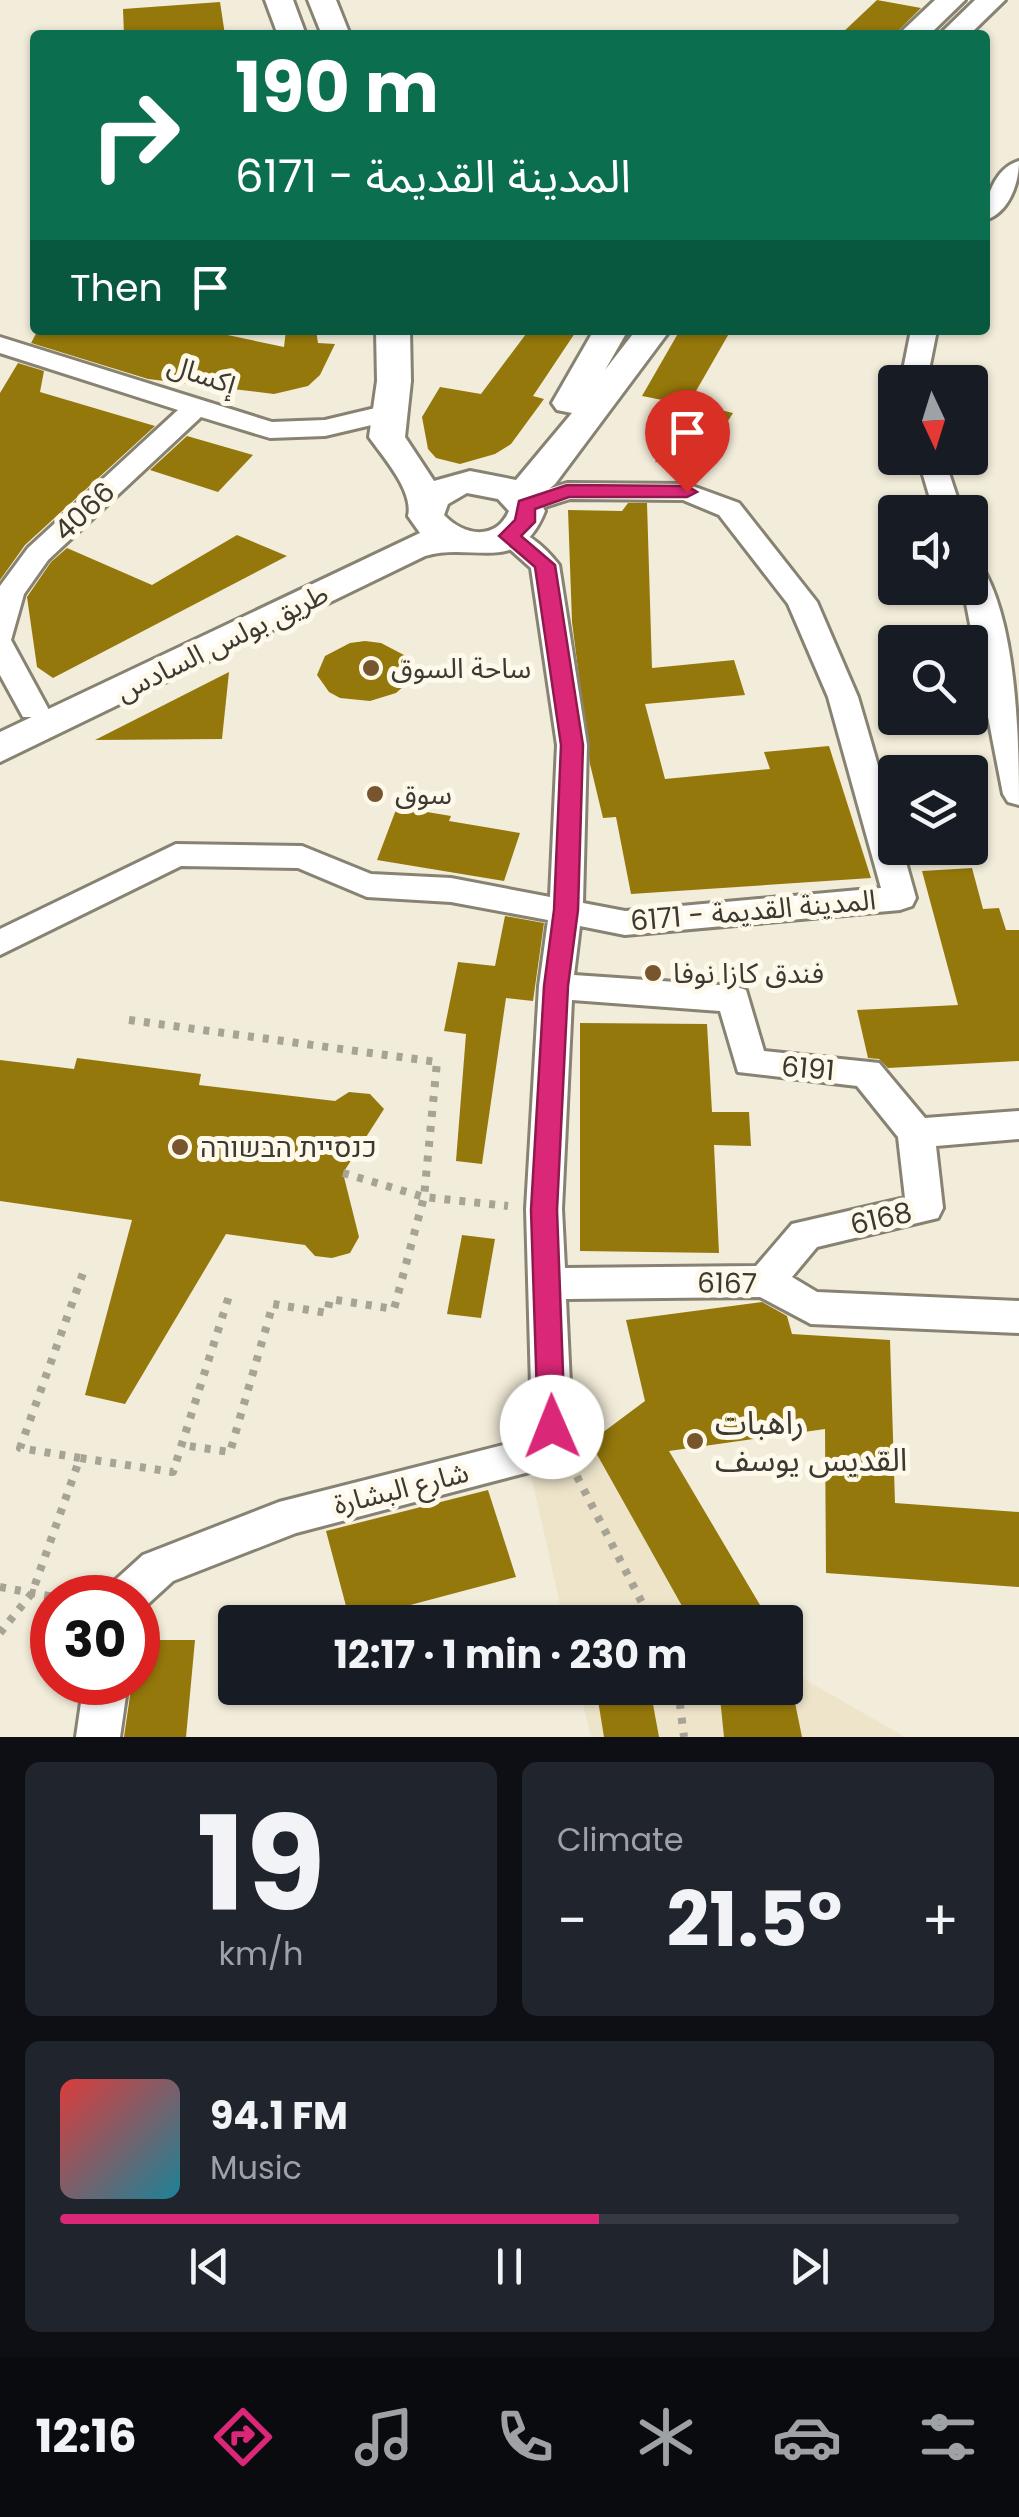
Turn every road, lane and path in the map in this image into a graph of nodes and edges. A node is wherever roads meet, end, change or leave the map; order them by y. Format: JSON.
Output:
{"nodes":[{"id":1,"x":279,"y":0,"type":"edge"},
{"id":2,"x":322,"y":0,"type":"edge"},
{"id":3,"x":951,"y":0,"type":"edge"},
{"id":4,"x":992,"y":0,"type":"edge"},
{"id":5,"x":290,"y":30,"type":"edge"},
{"id":6,"x":334,"y":30,"type":"edge"},
{"id":7,"x":918,"y":30,"type":"edge"},
{"id":8,"x":959,"y":30,"type":"edge"},
{"id":9,"x":1019,"y":168,"type":"edge"},
{"id":10,"x":990,"y":207,"type":"edge"},
{"id":11,"x":393,"y":335,"type":"edge"},
{"id":12,"x":415,"y":335,"type":"edge"},
{"id":13,"x":608,"y":335,"type":"edge"},
{"id":14,"x":649,"y":335,"type":"edge"},
{"id":15,"x":923,"y":335,"type":"edge"},
{"id":16,"x":0,"y":345,"type":"edge"},
{"id":17,"x":917,"y":365,"type":"edge"},
{"id":18,"x":196,"y":407,"type":"junction"},
{"id":19,"x":388,"y":413,"type":"junction"},
{"id":20,"x":457,"y":484,"type":"junction"},
{"id":21,"x":512,"y":505,"type":"junction"},
{"id":22,"x":434,"y":523,"type":"junction"},
{"id":23,"x":983,"y":605,"type":"edge"},
{"id":24,"x":0,"y":634,"type":"edge"},
{"id":25,"x":0,"y":647,"type":"edge"},
{"id":26,"x":17,"y":717,"type":"edge"},
{"id":27,"x":1012,"y":728,"type":"edge"},
{"id":28,"x":0,"y":748,"type":"edge"},
{"id":29,"x":1019,"y":794,"type":"edge"},
{"id":30,"x":566,"y":910,"type":"junction"},
{"id":31,"x":0,"y":943,"type":"edge"},
{"id":32,"x":556,"y":986,"type":"junction"},
{"id":33,"x":129,"y":1020,"type":"dead end"},
{"id":34,"x":1019,"y":1125,"type":"edge"},
{"id":35,"x":916,"y":1133,"type":"junction"},
{"id":36,"x":343,"y":1173,"type":"dead end"},
{"id":37,"x":424,"y":1196,"type":"junction"},
{"id":38,"x":544,"y":1210,"type":"junction"},
{"id":39,"x":84,"y":1273,"type":"dead end"},
{"id":40,"x":766,"y":1281,"type":"junction"},
{"id":41,"x":548,"y":1284,"type":"junction"},
{"id":42,"x":229,"y":1296,"type":"dead end"},
{"id":43,"x":1019,"y":1317,"type":"edge"},
{"id":44,"x":552,"y":1427,"type":"junction"},
{"id":45,"x":182,"y":1445,"type":"junction"},
{"id":46,"x":80,"y":1458,"type":"junction"},
{"id":47,"x":38,"y":1575,"type":"edge"},
{"id":48,"x":151,"y":1575,"type":"edge"},
{"id":49,"x":0,"y":1587,"type":"edge"},
{"id":50,"x":30,"y":1593,"type":"edge"},
{"id":51,"x":30,"y":1596,"type":"edge"},
{"id":52,"x":643,"y":1605,"type":"edge"},
{"id":53,"x":0,"y":1633,"type":"edge"},
{"id":54,"x":103,"y":1705,"type":"edge"},
{"id":55,"x":680,"y":1705,"type":"edge"},
{"id":56,"x":98,"y":1737,"type":"edge"},
{"id":57,"x":684,"y":1737,"type":"edge"}],
"edges":[{"from":1,"to":5,"type":"street"},
{"from":2,"to":6,"type":"street"},
{"from":3,"to":7,"type":"street"},
{"from":4,"to":8,"type":"street"},
{"from":9,"to":10,"type":"street"},
{"from":11,"to":19,"type":"street"},
{"from":12,"to":20,"type":"street"},
{"from":13,"to":21,"type":"street"},
{"from":14,"to":21,"type":"street"},
{"from":15,"to":17,"type":"street"},
{"from":16,"to":18,"type":"street","name":"إكسال"},
{"from":18,"to":19,"type":"street","name":"إكسال"},
{"from":18,"to":24,"type":"street","name":"4066"},
{"from":19,"to":22,"type":"street"},
{"from":20,"to":21,"type":"street"},
{"from":20,"to":22,"type":"street"},
{"from":21,"to":22,"type":"street"},
{"from":21,"to":30,"type":"street"},
{"from":21,"to":30,"type":"street","name":"المدينة القديمة - 6171"},
{"from":22,"to":26,"type":"street","name":"طريق بولس السادس"},
{"from":22,"to":28,"type":"street","name":"طريق بولس السادس"},
{"from":23,"to":27,"type":"street"},
{"from":25,"to":26,"type":"street"},
{"from":27,"to":29,"type":"street"},
{"from":30,"to":31,"type":"street"},
{"from":30,"to":32,"type":"street"},
{"from":32,"to":35,"type":"street","name":"6191"},
{"from":32,"to":38,"type":"street"},
{"from":33,"to":37,"type":"path"},
{"from":34,"to":35,"type":"street"},
{"from":35,"to":40,"type":"street","name":"6168"},
{"from":36,"to":37,"type":"path"},
{"from":37,"to":38,"type":"path"},
{"from":37,"to":45,"type":"path"},
{"from":38,"to":41,"type":"street"},
{"from":39,"to":46,"type":"path"},
{"from":40,"to":41,"type":"street","name":"6167"},
{"from":40,"to":43,"type":"street","name":"6167"},
{"from":41,"to":44,"type":"street"},
{"from":42,"to":45,"type":"path"},
{"from":44,"to":48,"type":"street","name":"شارع البشارة"},
{"from":44,"to":52,"type":"path"},
{"from":45,"to":46,"type":"path"},
{"from":46,"to":47,"type":"path"},
{"from":49,"to":50,"type":"path"},
{"from":51,"to":53,"type":"path"},
{"from":54,"to":56,"type":"street"},
{"from":55,"to":57,"type":"path"}]}
